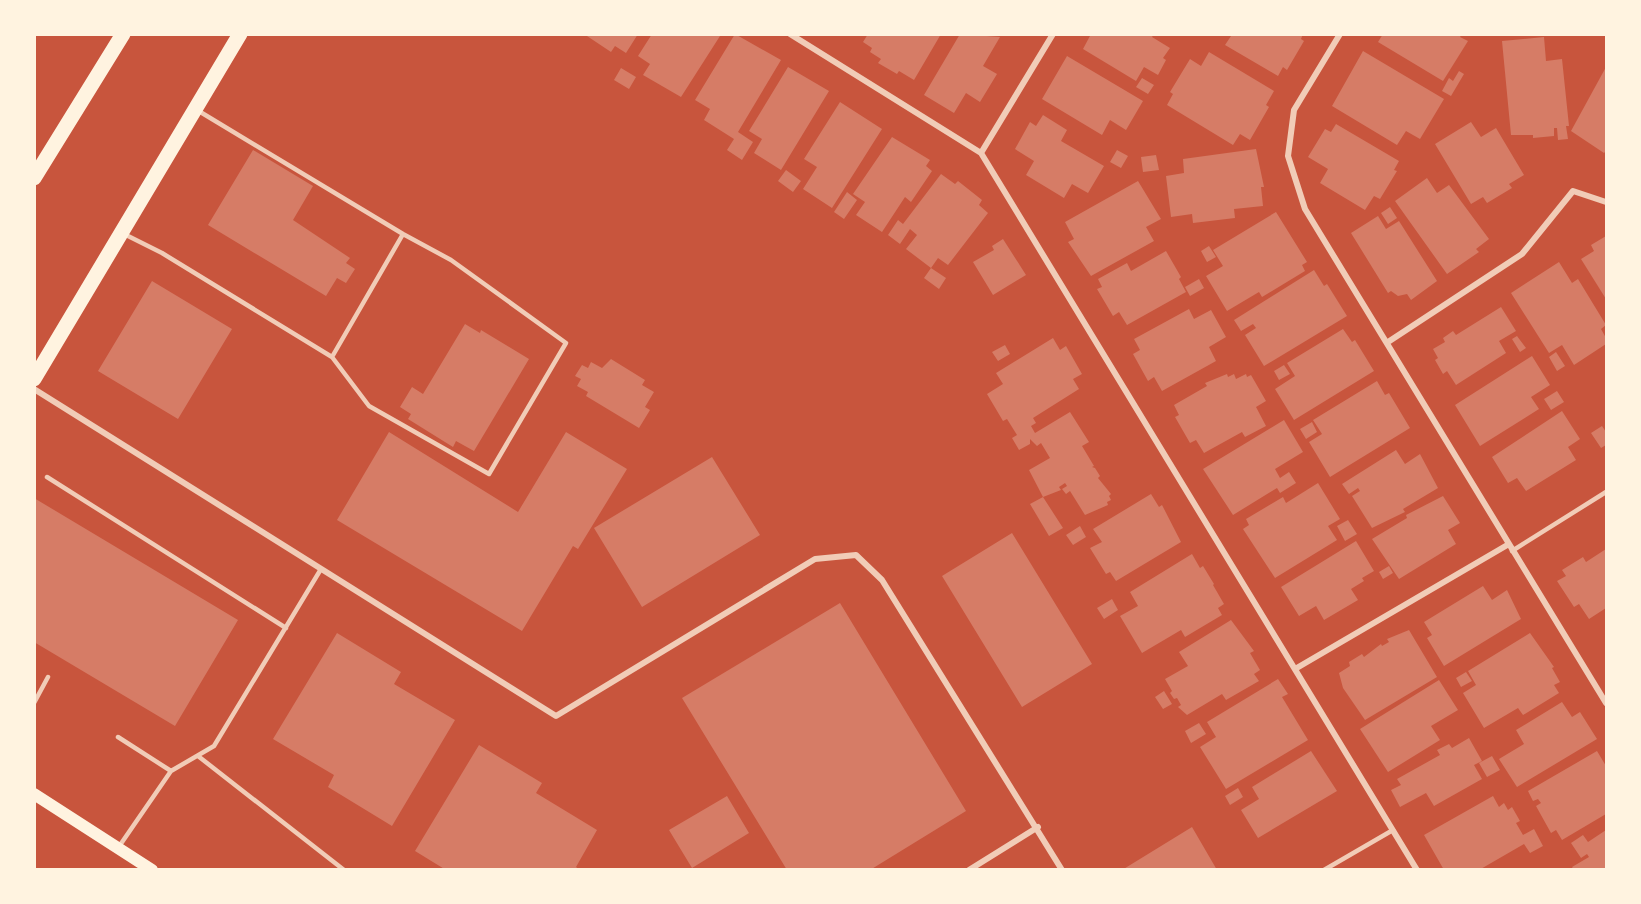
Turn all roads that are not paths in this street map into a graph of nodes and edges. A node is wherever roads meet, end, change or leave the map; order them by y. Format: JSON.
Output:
{"nodes":[{"id":1,"x":123,"y":34,"type":"edge"},
{"id":2,"x":240,"y":34,"type":"edge"},
{"id":3,"x":790,"y":34,"type":"edge"},
{"id":4,"x":1053,"y":34,"type":"edge"},
{"id":5,"x":1340,"y":34,"type":"edge"},
{"id":6,"x":195,"y":109,"type":"junction"},
{"id":7,"x":981,"y":153,"type":"junction"},
{"id":8,"x":34,"y":178,"type":"edge"},
{"id":9,"x":1606,"y":201,"type":"edge"},
{"id":10,"x":122,"y":232,"type":"junction"},
{"id":11,"x":403,"y":234,"type":"junction"},
{"id":12,"x":1388,"y":342,"type":"junction"},
{"id":13,"x":332,"y":357,"type":"junction"},
{"id":14,"x":34,"y":379,"type":"edge"},
{"id":15,"x":34,"y":389,"type":"edge"},
{"id":16,"x":47,"y":477,"type":"dead end"},
{"id":17,"x":1606,"y":492,"type":"edge"},
{"id":18,"x":1510,"y":548,"type":"junction"},
{"id":19,"x":321,"y":569,"type":"junction"},
{"id":20,"x":286,"y":628,"type":"junction"},
{"id":21,"x":1295,"y":669,"type":"junction"},
{"id":22,"x":48,"y":677,"type":"dead end"},
{"id":23,"x":1606,"y":702,"type":"edge"},
{"id":24,"x":34,"y":703,"type":"edge"},
{"id":25,"x":118,"y":737,"type":"dead end"},
{"id":26,"x":198,"y":756,"type":"junction"},
{"id":27,"x":171,"y":771,"type":"junction"},
{"id":28,"x":34,"y":794,"type":"edge"},
{"id":29,"x":1038,"y":827,"type":"junction"},
{"id":30,"x":1393,"y":830,"type":"junction"},
{"id":31,"x":118,"y":848,"type":"junction"},
{"id":32,"x":152,"y":870,"type":"edge"},
{"id":33,"x":344,"y":870,"type":"edge"},
{"id":34,"x":969,"y":870,"type":"edge"},
{"id":35,"x":1062,"y":870,"type":"edge"},
{"id":36,"x":1324,"y":870,"type":"edge"},
{"id":37,"x":1417,"y":870,"type":"edge"}],
"edges":[{"from":1,"to":8,"type":"main road"},
{"from":2,"to":6,"type":"main road"},
{"from":3,"to":7,"type":"street"},
{"from":4,"to":7,"type":"street"},
{"from":5,"to":12,"type":"street"},
{"from":6,"to":10,"type":"main road"},
{"from":6,"to":11,"type":"lane"},
{"from":7,"to":21,"type":"street"},
{"from":9,"to":12,"type":"street"},
{"from":10,"to":13,"type":"lane"},
{"from":10,"to":14,"type":"main road"},
{"from":11,"to":13,"type":"lane"},
{"from":11,"to":13,"type":"lane"},
{"from":12,"to":18,"type":"street"},
{"from":15,"to":19,"type":"street"},
{"from":16,"to":20,"type":"lane"},
{"from":17,"to":18,"type":"lane"},
{"from":18,"to":21,"type":"street"},
{"from":18,"to":23,"type":"street"},
{"from":19,"to":20,"type":"lane"},
{"from":19,"to":29,"type":"street"},
{"from":20,"to":26,"type":"lane"},
{"from":21,"to":30,"type":"street"},
{"from":22,"to":24,"type":"lane"},
{"from":25,"to":27,"type":"lane"},
{"from":26,"to":27,"type":"lane"},
{"from":26,"to":33,"type":"lane"},
{"from":27,"to":31,"type":"lane"},
{"from":28,"to":31,"type":"main road"},
{"from":29,"to":34,"type":"street"},
{"from":29,"to":35,"type":"street"},
{"from":30,"to":36,"type":"lane"},
{"from":30,"to":37,"type":"street"},
{"from":31,"to":32,"type":"main road"}]}
